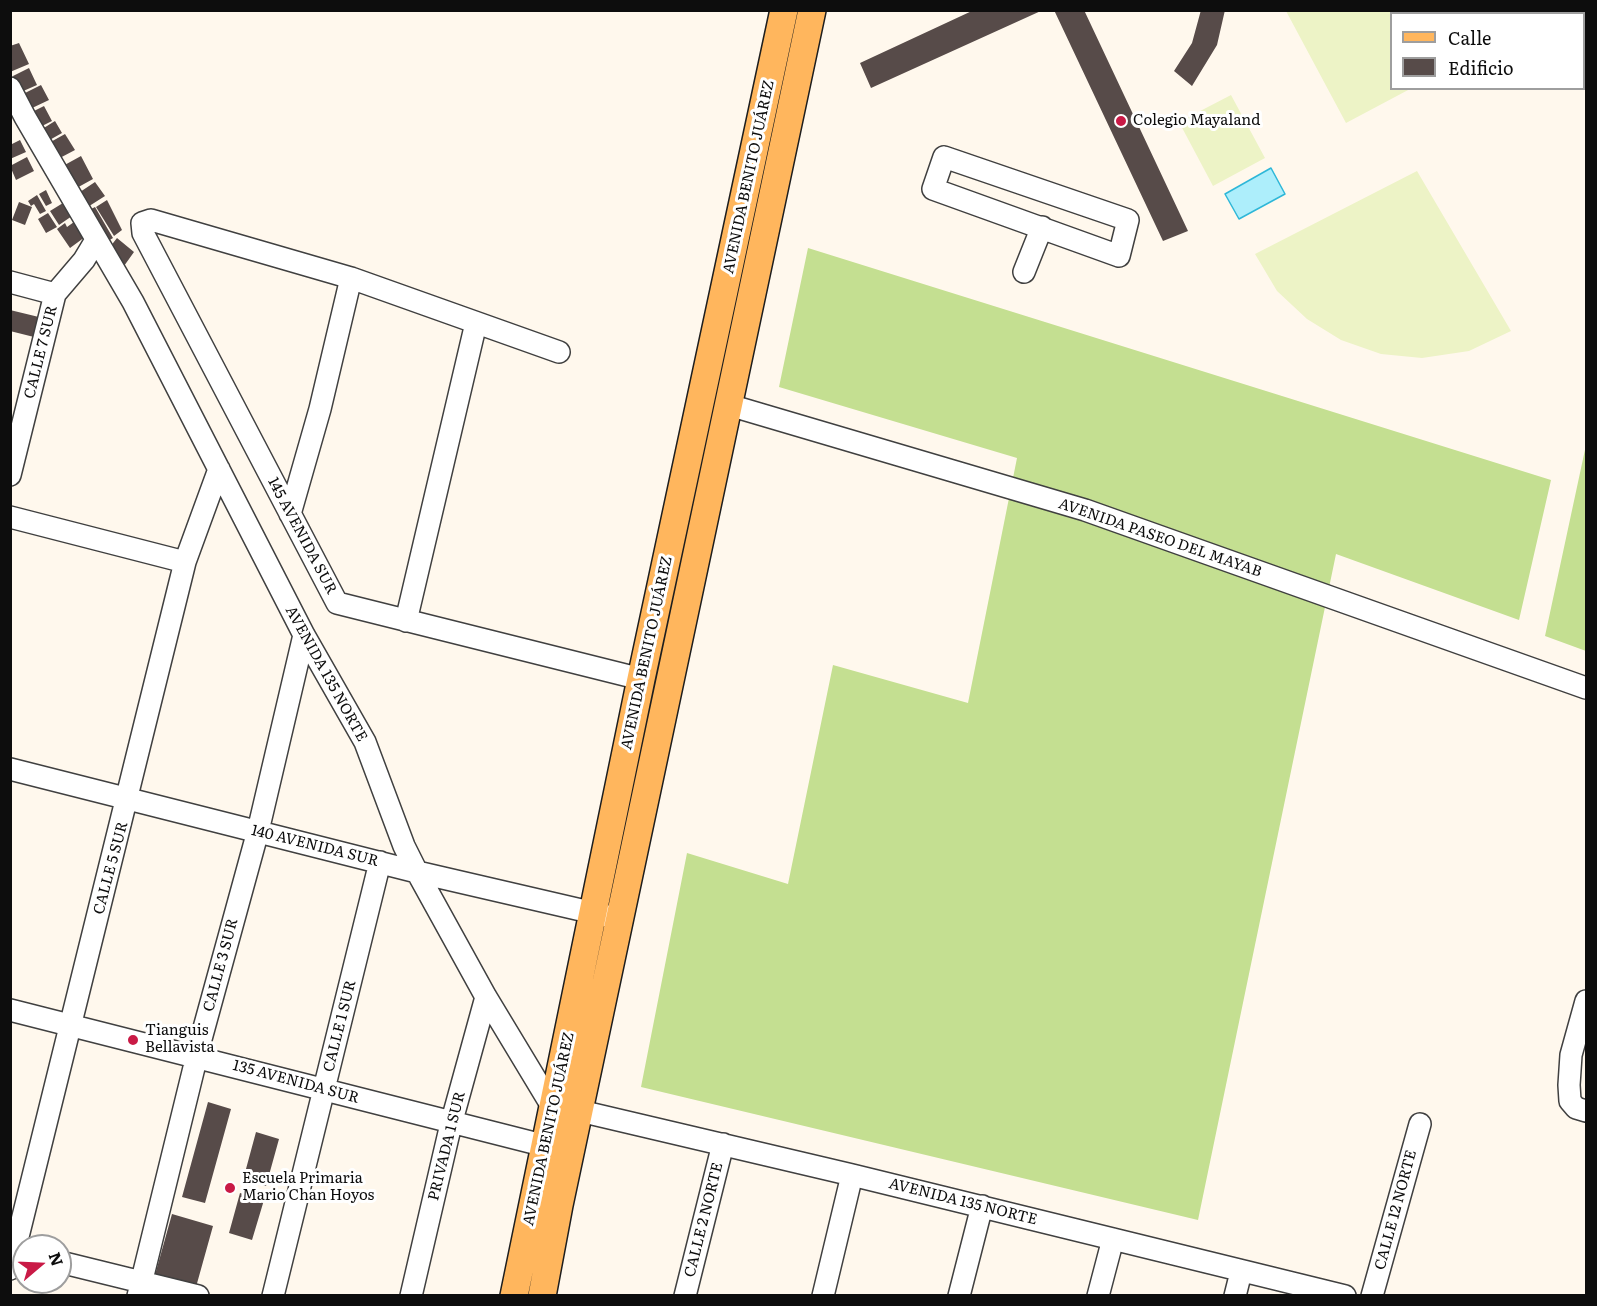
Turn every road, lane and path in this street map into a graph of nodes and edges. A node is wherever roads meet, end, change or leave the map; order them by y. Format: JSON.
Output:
{"nodes":[{"id":1,"x":784,"y":10,"type":"edge"},
{"id":2,"x":812,"y":10,"type":"edge"},
{"id":3,"x":10,"y":88,"type":"edge"},
{"id":4,"x":1048,"y":229,"type":"junction"},
{"id":5,"x":96,"y":240,"type":"junction"},
{"id":6,"x":1029,"y":274,"type":"dead end"},
{"id":7,"x":351,"y":278,"type":"junction"},
{"id":8,"x":10,"y":282,"type":"edge"},
{"id":9,"x":55,"y":294,"type":"junction"},
{"id":10,"x":476,"y":323,"type":"junction"},
{"id":11,"x":558,"y":352,"type":"dead end"},
{"id":12,"x":729,"y":405,"type":"junction"},
{"id":13,"x":219,"y":469,"type":"junction"},
{"id":14,"x":10,"y":475,"type":"edge"},
{"id":15,"x":290,"y":514,"type":"junction"},
{"id":16,"x":10,"y":517,"type":"edge"},
{"id":17,"x":185,"y":562,"type":"junction"},
{"id":18,"x":406,"y":621,"type":"junction"},
{"id":19,"x":304,"y":635,"type":"junction"},
{"id":20,"x":641,"y":679,"type":"junction"},
{"id":21,"x":1587,"y":688,"type":"edge"},
{"id":22,"x":10,"y":769,"type":"edge"},
{"id":23,"x":129,"y":799,"type":"junction"},
{"id":24,"x":258,"y":831,"type":"junction"},
{"id":25,"x":380,"y":862,"type":"junction"},
{"id":26,"x":417,"y":872,"type":"junction"},
{"id":27,"x":594,"y":913,"type":"junction"},
{"id":28,"x":620,"y":919,"type":"junction"},
{"id":29,"x":486,"y":997,"type":"junction"},
{"id":30,"x":1587,"y":1001,"type":"edge"},
{"id":31,"x":10,"y":1010,"type":"edge"},
{"id":32,"x":71,"y":1024,"type":"junction"},
{"id":33,"x":196,"y":1056,"type":"junction"},
{"id":34,"x":325,"y":1089,"type":"junction"},
{"id":35,"x":552,"y":1108,"type":"junction"},
{"id":36,"x":580,"y":1111,"type":"junction"},
{"id":37,"x":1587,"y":1111,"type":"edge"},
{"id":38,"x":451,"y":1124,"type":"junction"},
{"id":39,"x":1420,"y":1124,"type":"dead end"},
{"id":40,"x":723,"y":1144,"type":"junction"},
{"id":41,"x":546,"y":1146,"type":"junction"},
{"id":42,"x":852,"y":1175,"type":"junction"},
{"id":43,"x":982,"y":1206,"type":"junction"},
{"id":44,"x":20,"y":1234,"type":"edge"},
{"id":45,"x":1113,"y":1239,"type":"junction"},
{"id":46,"x":72,"y":1266,"type":"edge"},
{"id":47,"x":1241,"y":1272,"type":"junction"},
{"id":48,"x":140,"y":1289,"type":"edge"},
{"id":49,"x":198,"y":1296,"type":"edge"},
{"id":50,"x":273,"y":1296,"type":"edge"},
{"id":51,"x":411,"y":1296,"type":"edge"},
{"id":52,"x":514,"y":1296,"type":"edge"},
{"id":53,"x":542,"y":1296,"type":"edge"},
{"id":54,"x":686,"y":1296,"type":"edge"},
{"id":55,"x":823,"y":1296,"type":"edge"},
{"id":56,"x":959,"y":1296,"type":"edge"},
{"id":57,"x":1098,"y":1296,"type":"edge"},
{"id":58,"x":1234,"y":1296,"type":"edge"},
{"id":59,"x":1345,"y":1296,"type":"edge"},
{"id":60,"x":1372,"y":1296,"type":"edge"}],
"edges":[{"from":1,"to":20,"type":"main road","name":"AVENIDA BENITO JUÁREZ"},
{"from":2,"to":12,"type":"main road","name":"AVENIDA BENITO JUÁREZ"},
{"from":3,"to":5,"type":"street","name":"AVENIDA 135 NORTE"},
{"from":4,"to":4,"type":"street"},
{"from":4,"to":6,"type":"street"},
{"from":5,"to":9,"type":"street","name":"CALLE 7 SUR"},
{"from":5,"to":13,"type":"street","name":"AVENIDA 135 NORTE"},
{"from":7,"to":10,"type":"street"},
{"from":7,"to":15,"type":"street"},
{"from":7,"to":15,"type":"street","name":"145 AVENIDA SUR"},
{"from":8,"to":9,"type":"street"},
{"from":9,"to":14,"type":"street","name":"CALLE 7 SUR"},
{"from":10,"to":11,"type":"street"},
{"from":10,"to":18,"type":"street"},
{"from":12,"to":21,"type":"street","name":"AVENIDA PASEO DEL MAYAB"},
{"from":12,"to":28,"type":"main road","name":"AVENIDA BENITO JUÁREZ"},
{"from":13,"to":17,"type":"street","name":"CALLE 5 SUR"},
{"from":13,"to":19,"type":"street","name":"AVENIDA 135 NORTE"},
{"from":15,"to":18,"type":"street","name":"145 AVENIDA SUR"},
{"from":16,"to":17,"type":"street"},
{"from":17,"to":23,"type":"street","name":"CALLE 5 SUR"},
{"from":18,"to":20,"type":"street","name":"145 AVENIDA SUR"},
{"from":19,"to":24,"type":"street","name":"CALLE 3 SUR"},
{"from":19,"to":26,"type":"street","name":"AVENIDA 135 NORTE"},
{"from":20,"to":27,"type":"main road","name":"AVENIDA BENITO JUÁREZ"},
{"from":22,"to":23,"type":"street","name":"140 AVENIDA SUR"},
{"from":23,"to":24,"type":"street","name":"140 AVENIDA SUR"},
{"from":23,"to":32,"type":"street","name":"CALLE 5 SUR"},
{"from":24,"to":25,"type":"street","name":"140 AVENIDA SUR"},
{"from":24,"to":33,"type":"street","name":"CALLE 3 SUR"},
{"from":25,"to":26,"type":"street","name":"140 AVENIDA SUR"},
{"from":25,"to":34,"type":"street","name":"CALLE 1 SUR"},
{"from":26,"to":27,"type":"street","name":"140 AVENIDA SUR"},
{"from":26,"to":29,"type":"street","name":"AVENIDA 135 NORTE"},
{"from":27,"to":28,"type":"street","name":"140 AVENIDA SUR"},
{"from":27,"to":35,"type":"main road","name":"AVENIDA BENITO JUÁREZ"},
{"from":28,"to":36,"type":"main road","name":"AVENIDA BENITO JUÁREZ"},
{"from":29,"to":35,"type":"street","name":"AVENIDA 135 NORTE"},
{"from":29,"to":38,"type":"street","name":"PRIVADA 1 SUR"},
{"from":30,"to":37,"type":"street"},
{"from":31,"to":32,"type":"street","name":"135 AVENIDA SUR"},
{"from":32,"to":33,"type":"street","name":"135 AVENIDA SUR"},
{"from":32,"to":44,"type":"street","name":"CALLE 5 SUR"},
{"from":33,"to":34,"type":"street","name":"135 AVENIDA SUR"},
{"from":33,"to":48,"type":"street","name":"CALLE 3 SUR"},
{"from":34,"to":38,"type":"street","name":"135 AVENIDA SUR"},
{"from":34,"to":50,"type":"street","name":"CALLE 1 SUR"},
{"from":35,"to":36,"type":"street","name":"AVENIDA 135 NORTE"},
{"from":35,"to":41,"type":"main road","name":"AVENIDA BENITO JUÁREZ"},
{"from":36,"to":40,"type":"street","name":"AVENIDA 135 NORTE"},
{"from":36,"to":53,"type":"main road","name":"AVENIDA BENITO JUÁREZ"},
{"from":38,"to":41,"type":"street","name":"135 AVENIDA SUR"},
{"from":38,"to":51,"type":"street","name":"PRIVADA 1 SUR"},
{"from":39,"to":60,"type":"street","name":"CALLE 12 NORTE"},
{"from":40,"to":42,"type":"street","name":"AVENIDA 135 NORTE"},
{"from":40,"to":54,"type":"street","name":"CALLE 2 NORTE"},
{"from":41,"to":52,"type":"main road","name":"AVENIDA BENITO JUÁREZ"},
{"from":42,"to":43,"type":"street","name":"AVENIDA 135 NORTE"},
{"from":42,"to":55,"type":"street"},
{"from":43,"to":45,"type":"street","name":"AVENIDA 135 NORTE"},
{"from":43,"to":56,"type":"street"},
{"from":45,"to":47,"type":"street","name":"AVENIDA 135 NORTE"},
{"from":45,"to":57,"type":"street"},
{"from":46,"to":48,"type":"street"},
{"from":47,"to":58,"type":"street"},
{"from":47,"to":59,"type":"street","name":"AVENIDA 135 NORTE"},
{"from":48,"to":49,"type":"street"}]}
